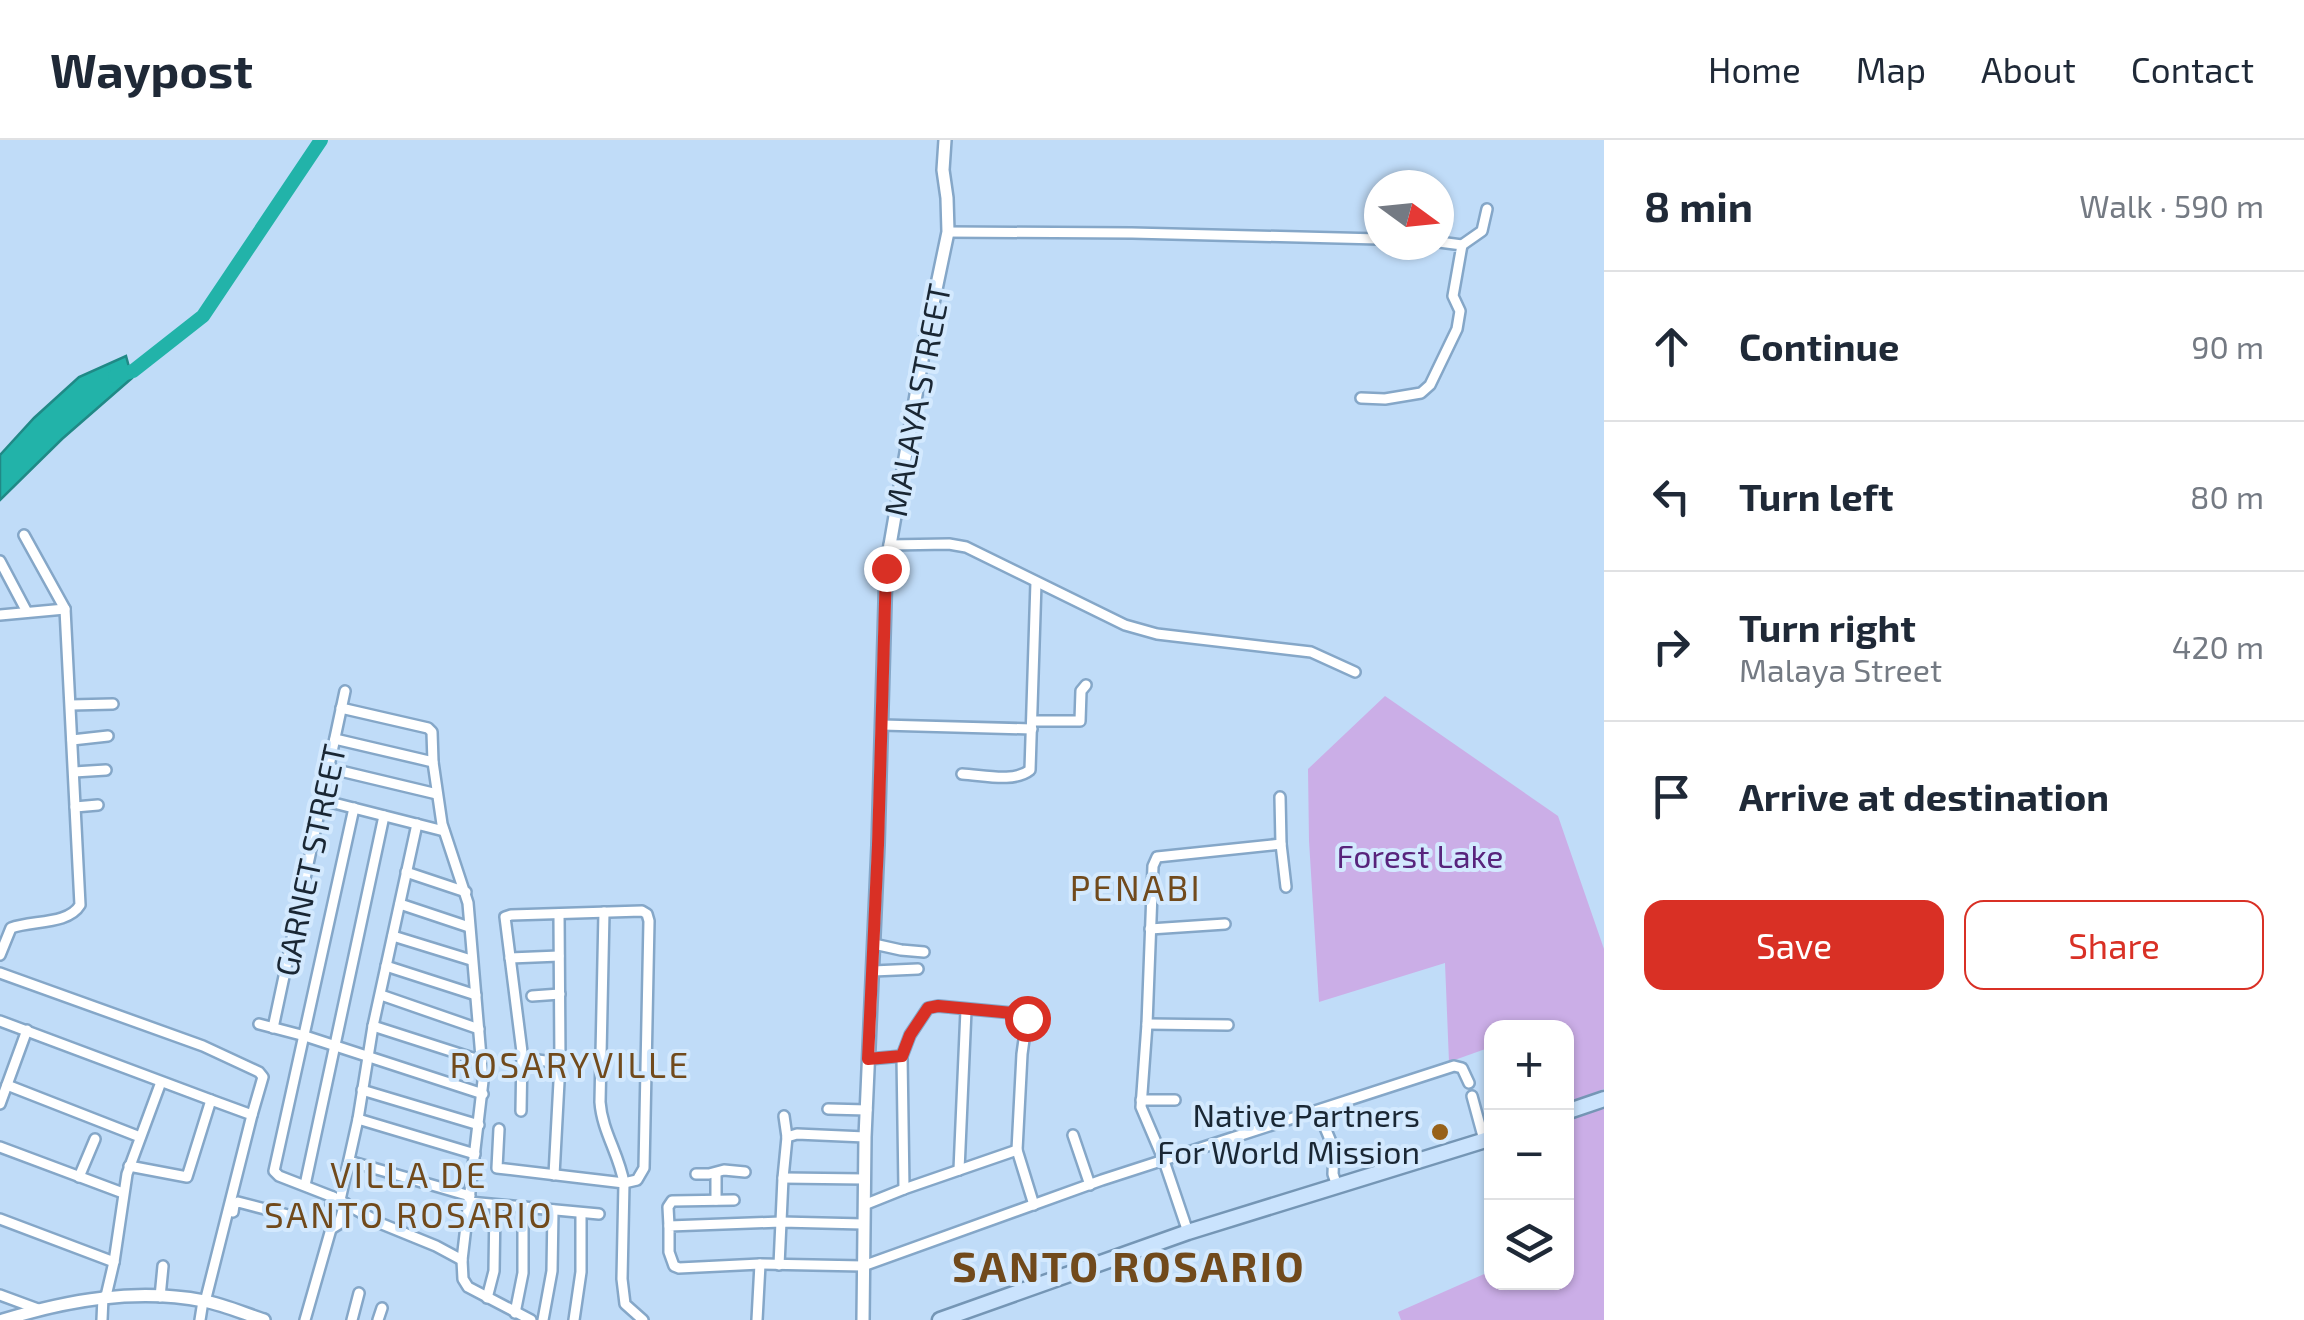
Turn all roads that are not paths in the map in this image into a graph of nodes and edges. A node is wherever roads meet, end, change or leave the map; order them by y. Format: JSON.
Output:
{"nodes":[{"id":1,"x":945,"y":140,"type":"edge"},
{"id":2,"x":1486,"y":210,"type":"dead end"},
{"id":3,"x":948,"y":232,"type":"junction"},
{"id":4,"x":1364,"y":239,"type":"edge"},
{"id":5,"x":1454,"y":244,"type":"edge"},
{"id":6,"x":1462,"y":245,"type":"junction"},
{"id":7,"x":1361,"y":398,"type":"dead end"},
{"id":8,"x":24,"y":535,"type":"dead end"},
{"id":9,"x":888,"y":545,"type":"junction"},
{"id":10,"x":0,"y":561,"type":"edge"},
{"id":11,"x":5,"y":582,"type":"edge"},
{"id":12,"x":1036,"y":582,"type":"junction"},
{"id":13,"x":65,"y":609,"type":"junction"},
{"id":14,"x":27,"y":612,"type":"junction"},
{"id":15,"x":0,"y":616,"type":"edge"},
{"id":16,"x":1354,"y":672,"type":"dead end"},
{"id":17,"x":1086,"y":685,"type":"dead end"},
{"id":18,"x":345,"y":692,"type":"dead end"},
{"id":19,"x":113,"y":704,"type":"dead end"},
{"id":20,"x":71,"y":705,"type":"junction"},
{"id":21,"x":342,"y":708,"type":"junction"},
{"id":22,"x":1032,"y":725,"type":"junction"},
{"id":23,"x":882,"y":726,"type":"junction"},
{"id":24,"x":108,"y":736,"type":"dead end"},
{"id":25,"x":335,"y":739,"type":"junction"},
{"id":26,"x":72,"y":740,"type":"junction"},
{"id":27,"x":434,"y":762,"type":"junction"},
{"id":28,"x":328,"y":768,"type":"junction"},
{"id":29,"x":106,"y":770,"type":"dead end"},
{"id":30,"x":74,"y":772,"type":"junction"},
{"id":31,"x":962,"y":774,"type":"dead end"},
{"id":32,"x":437,"y":794,"type":"junction"},
{"id":33,"x":1280,"y":797,"type":"dead end"},
{"id":34,"x":322,"y":800,"type":"junction"},
{"id":35,"x":98,"y":806,"type":"dead end"},
{"id":36,"x":75,"y":807,"type":"junction"},
{"id":37,"x":354,"y":808,"type":"junction"},
{"id":38,"x":384,"y":816,"type":"junction"},
{"id":39,"x":417,"y":824,"type":"junction"},
{"id":40,"x":444,"y":831,"type":"junction"},
{"id":41,"x":1281,"y":844,"type":"junction"},
{"id":42,"x":406,"y":872,"type":"junction"},
{"id":43,"x":1286,"y":887,"type":"dead end"},
{"id":44,"x":466,"y":892,"type":"junction"},
{"id":45,"x":400,"y":904,"type":"junction"},
{"id":46,"x":604,"y":912,"type":"junction"},
{"id":47,"x":559,"y":914,"type":"junction"},
{"id":48,"x":1225,"y":924,"type":"dead end"},
{"id":49,"x":468,"y":928,"type":"junction"},
{"id":50,"x":1150,"y":930,"type":"junction"},
{"id":51,"x":393,"y":936,"type":"junction"},
{"id":52,"x":874,"y":944,"type":"junction"},
{"id":53,"x":924,"y":952,"type":"dead end"},
{"id":54,"x":0,"y":954,"type":"edge"},
{"id":55,"x":559,"y":956,"type":"junction"},
{"id":56,"x":510,"y":958,"type":"junction"},
{"id":57,"x":472,"y":960,"type":"junction"},
{"id":58,"x":386,"y":966,"type":"junction"},
{"id":59,"x":918,"y":969,"type":"dead end"},
{"id":60,"x":872,"y":971,"type":"junction"},
{"id":61,"x":0,"y":973,"type":"edge"},
{"id":62,"x":560,"y":994,"type":"junction"},
{"id":63,"x":381,"y":995,"type":"junction"},
{"id":64,"x":476,"y":995,"type":"junction"},
{"id":65,"x":532,"y":996,"type":"dead end"},
{"id":66,"x":966,"y":1010,"type":"junction"},
{"id":67,"x":0,"y":1020,"type":"edge"},
{"id":68,"x":258,"y":1024,"type":"dead end"},
{"id":69,"x":1147,"y":1024,"type":"junction"},
{"id":70,"x":1228,"y":1025,"type":"dead end"},
{"id":71,"x":373,"y":1026,"type":"junction"},
{"id":72,"x":273,"y":1028,"type":"junction"},
{"id":73,"x":480,"y":1029,"type":"junction"},
{"id":74,"x":27,"y":1030,"type":"junction"},
{"id":75,"x":305,"y":1036,"type":"junction"},
{"id":76,"x":334,"y":1046,"type":"junction"},
{"id":77,"x":902,"y":1056,"type":"junction"},
{"id":78,"x":368,"y":1057,"type":"junction"},
{"id":79,"x":523,"y":1058,"type":"junction"},
{"id":80,"x":868,"y":1059,"type":"junction"},
{"id":81,"x":482,"y":1061,"type":"junction"},
{"id":82,"x":560,"y":1063,"type":"junction"},
{"id":83,"x":161,"y":1082,"type":"junction"},
{"id":84,"x":1469,"y":1083,"type":"dead end"},
{"id":85,"x":7,"y":1085,"type":"junction"},
{"id":86,"x":362,"y":1090,"type":"junction"},
{"id":87,"x":483,"y":1094,"type":"junction"},
{"id":88,"x":1472,"y":1096,"type":"dead end"},
{"id":89,"x":1604,"y":1099,"type":"edge"},
{"id":90,"x":211,"y":1100,"type":"junction"},
{"id":91,"x":1141,"y":1100,"type":"junction"},
{"id":92,"x":1175,"y":1100,"type":"dead end"},
{"id":93,"x":0,"y":1104,"type":"edge"},
{"id":94,"x":828,"y":1109,"type":"dead end"},
{"id":95,"x":866,"y":1110,"type":"junction"},
{"id":96,"x":1572,"y":1110,"type":"edge"},
{"id":97,"x":520,"y":1111,"type":"dead end"},
{"id":98,"x":1318,"y":1111,"type":"junction"},
{"id":99,"x":252,"y":1115,"type":"junction"},
{"id":100,"x":784,"y":1116,"type":"dead end"},
{"id":101,"x":358,"y":1119,"type":"junction"},
{"id":102,"x":479,"y":1125,"type":"junction"},
{"id":103,"x":1484,"y":1128,"type":"edge"},
{"id":104,"x":498,"y":1129,"type":"dead end"},
{"id":105,"x":1073,"y":1135,"type":"dead end"},
{"id":106,"x":140,"y":1136,"type":"junction"},
{"id":107,"x":787,"y":1137,"type":"junction"},
{"id":108,"x":866,"y":1137,"type":"junction"},
{"id":109,"x":95,"y":1139,"type":"dead end"},
{"id":110,"x":1484,"y":1140,"type":"edge"},
{"id":111,"x":0,"y":1147,"type":"edge"},
{"id":112,"x":1017,"y":1150,"type":"junction"},
{"id":113,"x":475,"y":1154,"type":"junction"},
{"id":114,"x":349,"y":1160,"type":"junction"},
{"id":115,"x":1164,"y":1161,"type":"junction"},
{"id":116,"x":129,"y":1166,"type":"junction"},
{"id":117,"x":959,"y":1170,"type":"junction"},
{"id":118,"x":745,"y":1172,"type":"dead end"},
{"id":119,"x":716,"y":1173,"type":"junction"},
{"id":120,"x":696,"y":1174,"type":"dead end"},
{"id":121,"x":554,"y":1175,"type":"junction"},
{"id":122,"x":79,"y":1177,"type":"junction"},
{"id":123,"x":782,"y":1178,"type":"junction"},
{"id":124,"x":864,"y":1179,"type":"junction"},
{"id":125,"x":624,"y":1182,"type":"junction"},
{"id":126,"x":305,"y":1185,"type":"junction"},
{"id":127,"x":1090,"y":1185,"type":"junction"},
{"id":128,"x":1338,"y":1186,"type":"junction"},
{"id":129,"x":904,"y":1188,"type":"junction"},
{"id":130,"x":123,"y":1192,"type":"junction"},
{"id":131,"x":470,"y":1199,"type":"junction"},
{"id":132,"x":339,"y":1200,"type":"junction"},
{"id":133,"x":716,"y":1200,"type":"junction"},
{"id":134,"x":734,"y":1200,"type":"dead end"},
{"id":135,"x":494,"y":1204,"type":"junction"},
{"id":136,"x":1034,"y":1204,"type":"junction"},
{"id":137,"x":864,"y":1205,"type":"junction"},
{"id":138,"x":523,"y":1207,"type":"junction"},
{"id":139,"x":553,"y":1210,"type":"junction"},
{"id":140,"x":581,"y":1213,"type":"junction"},
{"id":141,"x":598,"y":1214,"type":"dead end"},
{"id":142,"x":288,"y":1215,"type":"dead end"},
{"id":143,"x":228,"y":1216,"type":"junction"},
{"id":144,"x":0,"y":1219,"type":"edge"},
{"id":145,"x":780,"y":1222,"type":"junction"},
{"id":146,"x":863,"y":1224,"type":"junction"},
{"id":147,"x":669,"y":1226,"type":"junction"},
{"id":148,"x":1188,"y":1232,"type":"junction"},
{"id":149,"x":462,"y":1260,"type":"junction"},
{"id":150,"x":114,"y":1262,"type":"junction"},
{"id":151,"x":760,"y":1264,"type":"junction"},
{"id":152,"x":780,"y":1265,"type":"junction"},
{"id":153,"x":163,"y":1266,"type":"dead end"},
{"id":154,"x":863,"y":1266,"type":"junction"},
{"id":155,"x":358,"y":1294,"type":"dead end"},
{"id":156,"x":0,"y":1295,"type":"edge"},
{"id":157,"x":104,"y":1297,"type":"junction"},
{"id":158,"x":160,"y":1297,"type":"junction"},
{"id":159,"x":487,"y":1298,"type":"junction"},
{"id":160,"x":204,"y":1301,"type":"junction"},
{"id":161,"x":382,"y":1308,"type":"dead end"},
{"id":162,"x":38,"y":1309,"type":"junction"},
{"id":163,"x":515,"y":1313,"type":"junction"},
{"id":164,"x":3,"y":1320,"type":"edge"},
{"id":165,"x":102,"y":1320,"type":"edge"},
{"id":166,"x":200,"y":1320,"type":"edge"},
{"id":167,"x":264,"y":1320,"type":"edge"},
{"id":168,"x":305,"y":1320,"type":"edge"},
{"id":169,"x":352,"y":1320,"type":"edge"},
{"id":170,"x":378,"y":1320,"type":"edge"},
{"id":171,"x":530,"y":1320,"type":"edge"},
{"id":172,"x":543,"y":1320,"type":"edge"},
{"id":173,"x":574,"y":1320,"type":"edge"},
{"id":174,"x":642,"y":1320,"type":"edge"},
{"id":175,"x":757,"y":1320,"type":"edge"},
{"id":176,"x":863,"y":1320,"type":"edge"},
{"id":177,"x":940,"y":1320,"type":"edge"}],
"edges":[{"from":1,"to":3,"type":"street","name":"MALAYA STREET"},
{"from":2,"to":6,"type":"street"},
{"from":3,"to":4,"type":"street"},
{"from":3,"to":9,"type":"street","name":"MALAYA STREET"},
{"from":5,"to":6,"type":"street"},
{"from":6,"to":7,"type":"street"},
{"from":8,"to":13,"type":"street"},
{"from":9,"to":12,"type":"street"},
{"from":9,"to":23,"type":"street","name":"MALAYA STREET"},
{"from":10,"to":11,"type":"street"},
{"from":11,"to":14,"type":"street"},
{"from":12,"to":16,"type":"street"},
{"from":12,"to":22,"type":"street"},
{"from":13,"to":14,"type":"street"},
{"from":13,"to":20,"type":"street"},
{"from":14,"to":15,"type":"street"},
{"from":17,"to":22,"type":"street"},
{"from":18,"to":21,"type":"street","name":"GARNET STREET"},
{"from":19,"to":20,"type":"street"},
{"from":20,"to":26,"type":"street"},
{"from":21,"to":25,"type":"street","name":"GARNET STREET"},
{"from":21,"to":27,"type":"street"},
{"from":22,"to":23,"type":"street"},
{"from":22,"to":31,"type":"street"},
{"from":23,"to":52,"type":"street","name":"MALAYA STREET"},
{"from":24,"to":26,"type":"street"},
{"from":25,"to":27,"type":"street"},
{"from":25,"to":28,"type":"street","name":"GARNET STREET"},
{"from":26,"to":30,"type":"street"},
{"from":27,"to":32,"type":"street"},
{"from":28,"to":32,"type":"street"},
{"from":28,"to":34,"type":"street","name":"GARNET STREET"},
{"from":29,"to":30,"type":"street"},
{"from":30,"to":36,"type":"street"},
{"from":32,"to":40,"type":"street"},
{"from":33,"to":41,"type":"street"},
{"from":34,"to":37,"type":"street"},
{"from":34,"to":72,"type":"street","name":"GARNET STREET"},
{"from":35,"to":36,"type":"street"},
{"from":36,"to":54,"type":"street"},
{"from":37,"to":38,"type":"street"},
{"from":37,"to":75,"type":"street"},
{"from":38,"to":39,"type":"street"},
{"from":38,"to":76,"type":"street"},
{"from":39,"to":40,"type":"street"},
{"from":39,"to":42,"type":"street"},
{"from":40,"to":44,"type":"street"},
{"from":41,"to":43,"type":"street"},
{"from":41,"to":50,"type":"street"},
{"from":42,"to":44,"type":"street"},
{"from":42,"to":45,"type":"street"},
{"from":44,"to":49,"type":"street"},
{"from":45,"to":49,"type":"street"},
{"from":45,"to":51,"type":"street"},
{"from":46,"to":47,"type":"street"},
{"from":46,"to":125,"type":"street"},
{"from":46,"to":125,"type":"street"},
{"from":47,"to":55,"type":"street"},
{"from":47,"to":56,"type":"street"},
{"from":48,"to":50,"type":"street"},
{"from":49,"to":57,"type":"street"},
{"from":50,"to":69,"type":"street"},
{"from":51,"to":57,"type":"street"},
{"from":51,"to":58,"type":"street"},
{"from":52,"to":53,"type":"street"},
{"from":52,"to":60,"type":"street","name":"MALAYA STREET"},
{"from":55,"to":56,"type":"street"},
{"from":55,"to":62,"type":"street"},
{"from":56,"to":79,"type":"street"},
{"from":57,"to":64,"type":"street"},
{"from":58,"to":63,"type":"street"},
{"from":58,"to":64,"type":"street"},
{"from":59,"to":60,"type":"street"},
{"from":60,"to":80,"type":"street","name":"MALAYA STREET"},
{"from":61,"to":99,"type":"street"},
{"from":62,"to":65,"type":"street"},
{"from":62,"to":82,"type":"street"},
{"from":63,"to":71,"type":"street"},
{"from":63,"to":73,"type":"street"},
{"from":64,"to":73,"type":"street"},
{"from":66,"to":77,"type":"street"},
{"from":66,"to":112,"type":"street"},
{"from":66,"to":117,"type":"street"},
{"from":67,"to":74,"type":"street"},
{"from":68,"to":72,"type":"street"},
{"from":69,"to":70,"type":"street"},
{"from":69,"to":91,"type":"street"},
{"from":71,"to":78,"type":"street"},
{"from":71,"to":81,"type":"street"},
{"from":72,"to":75,"type":"street"},
{"from":73,"to":81,"type":"street"},
{"from":74,"to":83,"type":"street"},
{"from":74,"to":85,"type":"street"},
{"from":75,"to":76,"type":"street"},
{"from":75,"to":126,"type":"street"},
{"from":76,"to":78,"type":"street"},
{"from":76,"to":126,"type":"street"},
{"from":77,"to":80,"type":"street"},
{"from":77,"to":129,"type":"street"},
{"from":78,"to":86,"type":"street"},
{"from":78,"to":87,"type":"street"},
{"from":79,"to":82,"type":"street"},
{"from":79,"to":97,"type":"street"},
{"from":80,"to":95,"type":"street","name":"MALAYA STREET"},
{"from":81,"to":87,"type":"street"},
{"from":82,"to":121,"type":"street"},
{"from":83,"to":90,"type":"street"},
{"from":83,"to":106,"type":"street"},
{"from":84,"to":98,"type":"street"},
{"from":85,"to":93,"type":"street"},
{"from":85,"to":106,"type":"street"},
{"from":86,"to":101,"type":"street"},
{"from":86,"to":102,"type":"street"},
{"from":87,"to":102,"type":"street"},
{"from":88,"to":103,"type":"street"},
{"from":89,"to":96,"type":"main road"},
{"from":90,"to":99,"type":"street"},
{"from":90,"to":116,"type":"street"},
{"from":91,"to":92,"type":"street"},
{"from":91,"to":115,"type":"street"},
{"from":94,"to":95,"type":"street"},
{"from":95,"to":108,"type":"street","name":"MALAYA STREET"},
{"from":98,"to":115,"type":"street"},
{"from":98,"to":128,"type":"street"},
{"from":99,"to":143,"type":"street"},
{"from":100,"to":107,"type":"street"},
{"from":101,"to":113,"type":"street"},
{"from":101,"to":114,"type":"street"},
{"from":102,"to":113,"type":"street"},
{"from":104,"to":121,"type":"street"},
{"from":105,"to":127,"type":"street"},
{"from":106,"to":116,"type":"street"},
{"from":107,"to":108,"type":"street"},
{"from":107,"to":123,"type":"street"},
{"from":108,"to":124,"type":"street","name":"MALAYA STREET"},
{"from":109,"to":122,"type":"street"},
{"from":110,"to":128,"type":"main road"},
{"from":111,"to":122,"type":"street"},
{"from":112,"to":117,"type":"street"},
{"from":112,"to":136,"type":"street"},
{"from":113,"to":131,"type":"street"},
{"from":114,"to":131,"type":"street"},
{"from":114,"to":132,"type":"street"},
{"from":115,"to":127,"type":"street"},
{"from":115,"to":148,"type":"street"},
{"from":116,"to":130,"type":"street"},
{"from":117,"to":129,"type":"street"},
{"from":118,"to":119,"type":"street"},
{"from":119,"to":120,"type":"street"},
{"from":119,"to":133,"type":"street"},
{"from":121,"to":125,"type":"street"},
{"from":122,"to":130,"type":"street"},
{"from":123,"to":124,"type":"street"},
{"from":123,"to":145,"type":"street"},
{"from":124,"to":137,"type":"street","name":"MALAYA STREET"},
{"from":125,"to":174,"type":"street"},
{"from":126,"to":132,"type":"street"},
{"from":127,"to":136,"type":"street"},
{"from":128,"to":148,"type":"main road"},
{"from":129,"to":137,"type":"street"},
{"from":130,"to":150,"type":"street"},
{"from":131,"to":135,"type":"street"},
{"from":131,"to":149,"type":"street"},
{"from":132,"to":149,"type":"street"},
{"from":132,"to":168,"type":"street"},
{"from":133,"to":134,"type":"street"},
{"from":133,"to":147,"type":"street"},
{"from":135,"to":138,"type":"street"},
{"from":135,"to":159,"type":"street"},
{"from":136,"to":154,"type":"street"},
{"from":137,"to":146,"type":"street","name":"MALAYA STREET"},
{"from":138,"to":139,"type":"street"},
{"from":138,"to":163,"type":"street"},
{"from":139,"to":140,"type":"street"},
{"from":139,"to":172,"type":"street"},
{"from":140,"to":141,"type":"street"},
{"from":140,"to":173,"type":"street"},
{"from":142,"to":143,"type":"street"},
{"from":143,"to":160,"type":"street"},
{"from":144,"to":150,"type":"street"},
{"from":145,"to":146,"type":"street"},
{"from":145,"to":147,"type":"street"},
{"from":145,"to":152,"type":"street"},
{"from":146,"to":154,"type":"street","name":"MALAYA STREET"},
{"from":147,"to":151,"type":"street"},
{"from":148,"to":177,"type":"main road"},
{"from":149,"to":159,"type":"street"},
{"from":150,"to":157,"type":"street"},
{"from":151,"to":152,"type":"street"},
{"from":151,"to":175,"type":"street"},
{"from":152,"to":154,"type":"street"},
{"from":153,"to":158,"type":"street"},
{"from":154,"to":176,"type":"street","name":"MALAYA STREET"},
{"from":155,"to":169,"type":"street"},
{"from":156,"to":162,"type":"street"},
{"from":157,"to":158,"type":"street"},
{"from":157,"to":162,"type":"street"},
{"from":157,"to":165,"type":"street"},
{"from":158,"to":160,"type":"street"},
{"from":159,"to":163,"type":"street"},
{"from":160,"to":166,"type":"street"},
{"from":160,"to":167,"type":"street"},
{"from":161,"to":170,"type":"street"},
{"from":162,"to":164,"type":"street"},
{"from":163,"to":171,"type":"street"}]}
